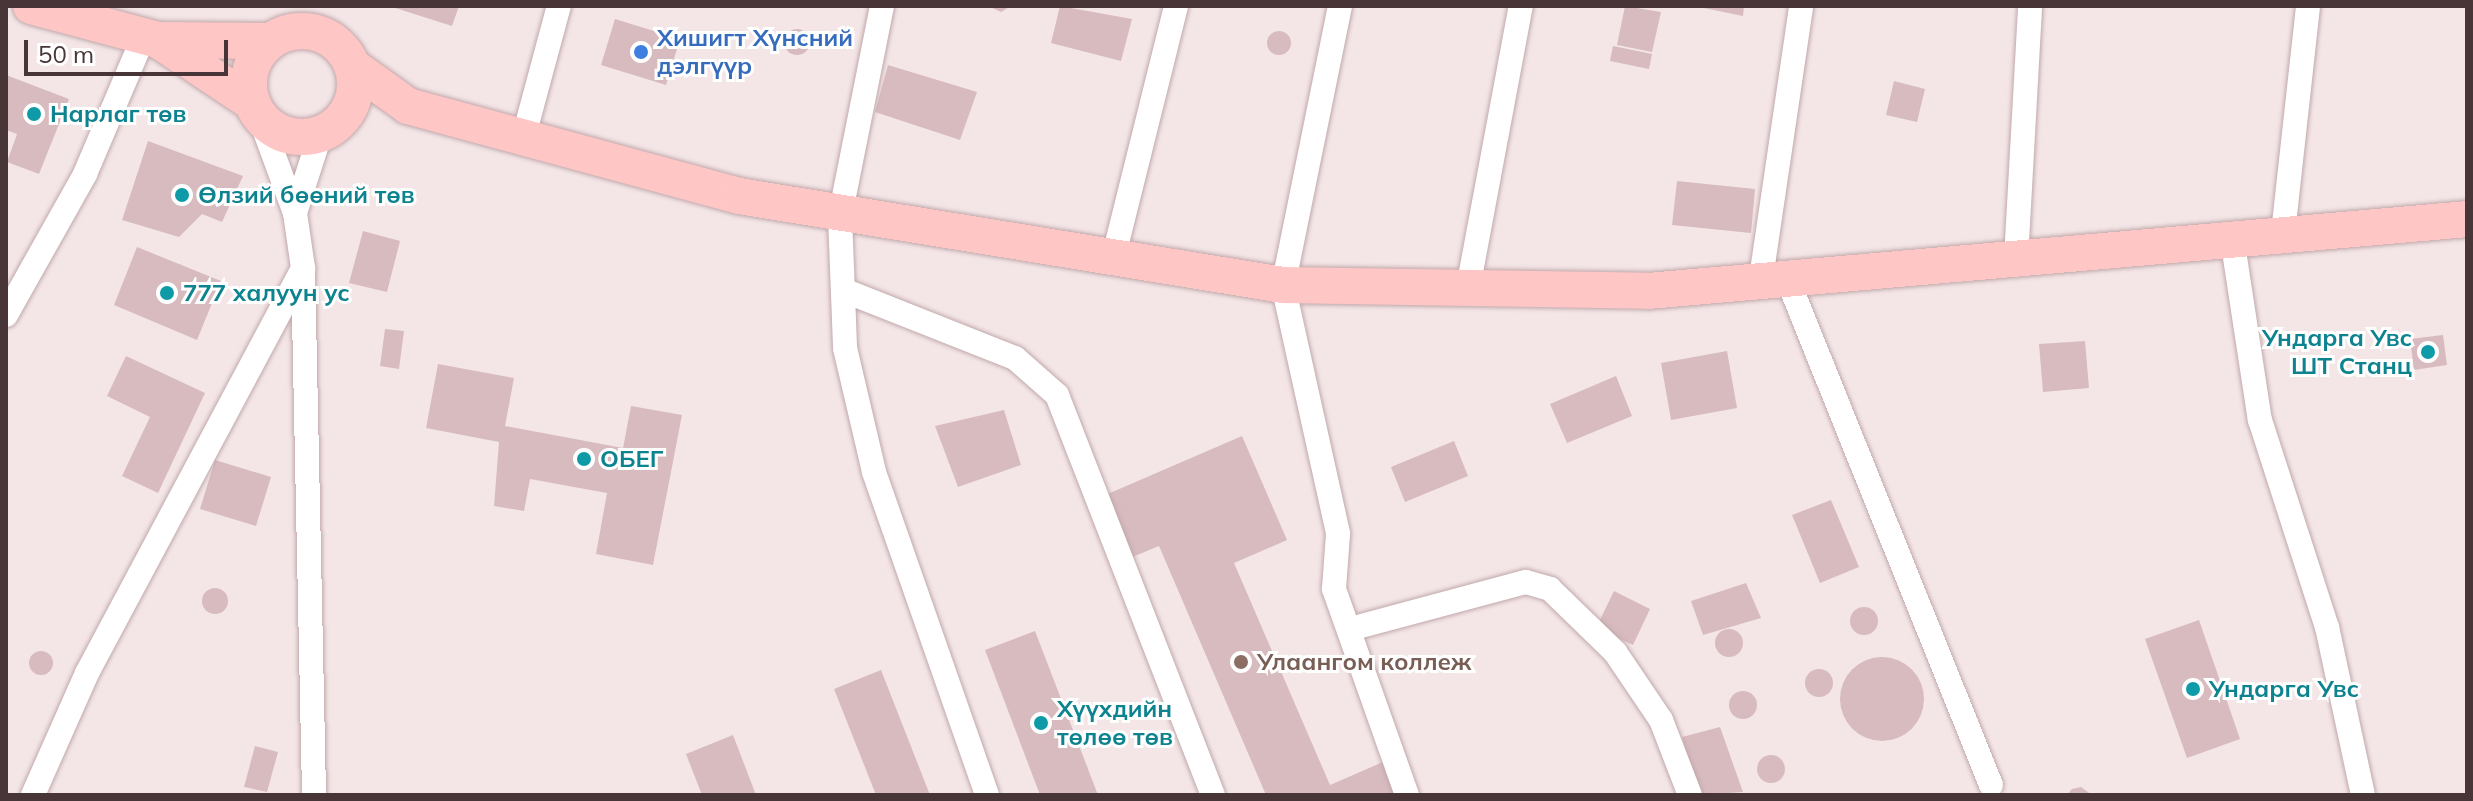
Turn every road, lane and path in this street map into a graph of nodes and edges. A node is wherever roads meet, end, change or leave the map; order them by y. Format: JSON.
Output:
{"nodes":[{"id":1,"x":31,"y":6,"type":"edge"},
{"id":2,"x":326,"y":6,"type":"edge"},
{"id":3,"x":559,"y":6,"type":"edge"},
{"id":4,"x":882,"y":6,"type":"edge"},
{"id":5,"x":1176,"y":6,"type":"edge"},
{"id":6,"x":1340,"y":6,"type":"edge"},
{"id":7,"x":1521,"y":6,"type":"edge"},
{"id":8,"x":1801,"y":6,"type":"edge"},
{"id":9,"x":2030,"y":6,"type":"edge"},
{"id":10,"x":2308,"y":6,"type":"edge"},
{"id":11,"x":284,"y":27,"type":"edge"},
{"id":12,"x":151,"y":38,"type":"junction"},
{"id":13,"x":345,"y":55,"type":"junction"},
{"id":14,"x":408,"y":106,"type":"junction"},
{"id":15,"x":256,"y":110,"type":"junction"},
{"id":16,"x":328,"y":130,"type":"junction"},
{"id":17,"x":523,"y":139,"type":"junction"},
{"id":18,"x":295,"y":213,"type":"junction"},
{"id":19,"x":840,"y":216,"type":"junction"},
{"id":20,"x":2467,"y":219,"type":"edge"},
{"id":21,"x":2283,"y":233,"type":"junction"},
{"id":22,"x":2232,"y":238,"type":"junction"},
{"id":23,"x":1113,"y":259,"type":"junction"},
{"id":24,"x":2016,"y":259,"type":"junction"},
{"id":25,"x":303,"y":268,"type":"junction"},
{"id":26,"x":1775,"y":284,"type":"junction"},
{"id":27,"x":1283,"y":285,"type":"junction"},
{"id":28,"x":1468,"y":288,"type":"junction"},
{"id":29,"x":843,"y":290,"type":"junction"},
{"id":30,"x":6,"y":315,"type":"edge"},
{"id":31,"x":1350,"y":629,"type":"junction"},
{"id":32,"x":1991,"y":785,"type":"dead end"},
{"id":33,"x":33,"y":795,"type":"edge"},
{"id":34,"x":314,"y":795,"type":"edge"},
{"id":35,"x":987,"y":795,"type":"edge"},
{"id":36,"x":1213,"y":795,"type":"edge"},
{"id":37,"x":1407,"y":795,"type":"edge"},
{"id":38,"x":1690,"y":795,"type":"edge"},
{"id":39,"x":2363,"y":795,"type":"edge"}],
"edges":[{"from":1,"to":12,"type":"street"},
{"from":2,"to":13,"type":"street"},
{"from":3,"to":17,"type":"street"},
{"from":4,"to":19,"type":"street"},
{"from":5,"to":23,"type":"street"},
{"from":6,"to":27,"type":"street"},
{"from":7,"to":28,"type":"street"},
{"from":8,"to":26,"type":"street"},
{"from":9,"to":24,"type":"street"},
{"from":10,"to":21,"type":"street"},
{"from":11,"to":12,"type":"street"},
{"from":11,"to":13,"type":"street"},
{"from":11,"to":15,"type":"street"},
{"from":12,"to":15,"type":"street"},
{"from":12,"to":30,"type":"street"},
{"from":13,"to":14,"type":"street"},
{"from":13,"to":16,"type":"street"},
{"from":14,"to":16,"type":"street"},
{"from":14,"to":17,"type":"street"},
{"from":15,"to":16,"type":"street"},
{"from":15,"to":18,"type":"street"},
{"from":16,"to":18,"type":"street"},
{"from":17,"to":19,"type":"street"},
{"from":18,"to":25,"type":"street"},
{"from":19,"to":23,"type":"street"},
{"from":19,"to":29,"type":"street"},
{"from":20,"to":21,"type":"street"},
{"from":21,"to":22,"type":"street"},
{"from":22,"to":24,"type":"street"},
{"from":22,"to":39,"type":"street"},
{"from":23,"to":27,"type":"street"},
{"from":24,"to":26,"type":"street"},
{"from":25,"to":33,"type":"street"},
{"from":25,"to":34,"type":"street"},
{"from":26,"to":28,"type":"street"},
{"from":26,"to":32,"type":"street"},
{"from":27,"to":28,"type":"street"},
{"from":27,"to":31,"type":"street"},
{"from":29,"to":35,"type":"street"},
{"from":29,"to":36,"type":"street"},
{"from":31,"to":37,"type":"street"},
{"from":31,"to":38,"type":"street"}]}
